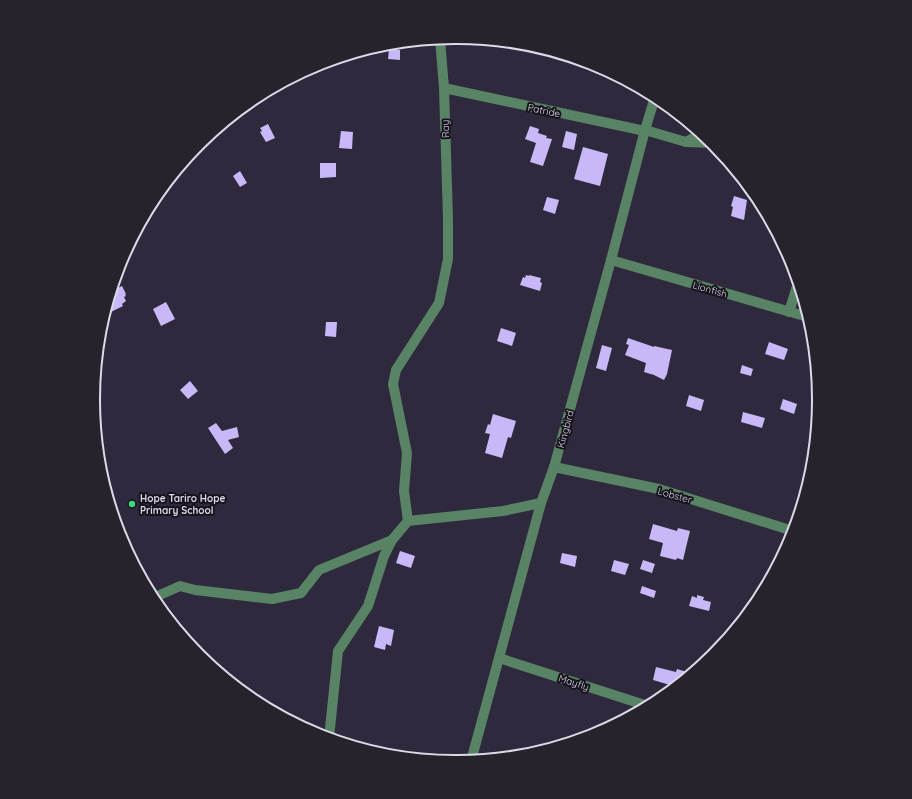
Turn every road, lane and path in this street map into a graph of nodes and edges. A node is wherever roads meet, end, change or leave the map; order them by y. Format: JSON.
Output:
{"nodes":[{"id":1,"x":440,"y":45,"type":"edge"},
{"id":2,"x":444,"y":88,"type":"junction"},
{"id":3,"x":653,"y":103,"type":"edge"},
{"id":4,"x":645,"y":130,"type":"junction"},
{"id":5,"x":695,"y":137,"type":"edge"},
{"id":6,"x":686,"y":142,"type":"junction"},
{"id":7,"x":701,"y":143,"type":"edge"},
{"id":8,"x":611,"y":260,"type":"junction"},
{"id":9,"x":795,"y":293,"type":"edge"},
{"id":10,"x":789,"y":312,"type":"junction"},
{"id":11,"x":801,"y":315,"type":"edge"},
{"id":12,"x":554,"y":467,"type":"junction"},
{"id":13,"x":541,"y":503,"type":"junction"},
{"id":14,"x":408,"y":521,"type":"junction"},
{"id":15,"x":787,"y":529,"type":"edge"},
{"id":16,"x":392,"y":540,"type":"junction"},
{"id":17,"x":159,"y":595,"type":"edge"},
{"id":18,"x":499,"y":658,"type":"junction"},
{"id":19,"x":638,"y":705,"type":"edge"},
{"id":20,"x":330,"y":732,"type":"edge"},
{"id":21,"x":472,"y":754,"type":"edge"}],
"edges":[{"from":1,"to":2,"type":"street","name":"Ray"},
{"from":2,"to":4,"type":"street","name":"Patride"},
{"from":2,"to":14,"type":"street","name":"Ray"},
{"from":3,"to":4,"type":"street","name":"Kingbird"},
{"from":4,"to":6,"type":"street","name":"Patride"},
{"from":4,"to":8,"type":"street","name":"Kingbird"},
{"from":5,"to":6,"type":"street"},
{"from":6,"to":7,"type":"street","name":"Patride"},
{"from":8,"to":10,"type":"street","name":"Lionfish"},
{"from":8,"to":12,"type":"street","name":"Kingbird"},
{"from":9,"to":10,"type":"street"},
{"from":10,"to":11,"type":"street","name":"Lionfish"},
{"from":12,"to":13,"type":"street","name":"Kingbird"},
{"from":12,"to":15,"type":"street","name":"Lobster"},
{"from":13,"to":14,"type":"street"},
{"from":13,"to":18,"type":"street","name":"Kingbird"},
{"from":14,"to":16,"type":"street"},
{"from":16,"to":17,"type":"street"},
{"from":16,"to":20,"type":"street"},
{"from":18,"to":19,"type":"street","name":"Mayfly"},
{"from":18,"to":21,"type":"street","name":"Kingbird"}]}
